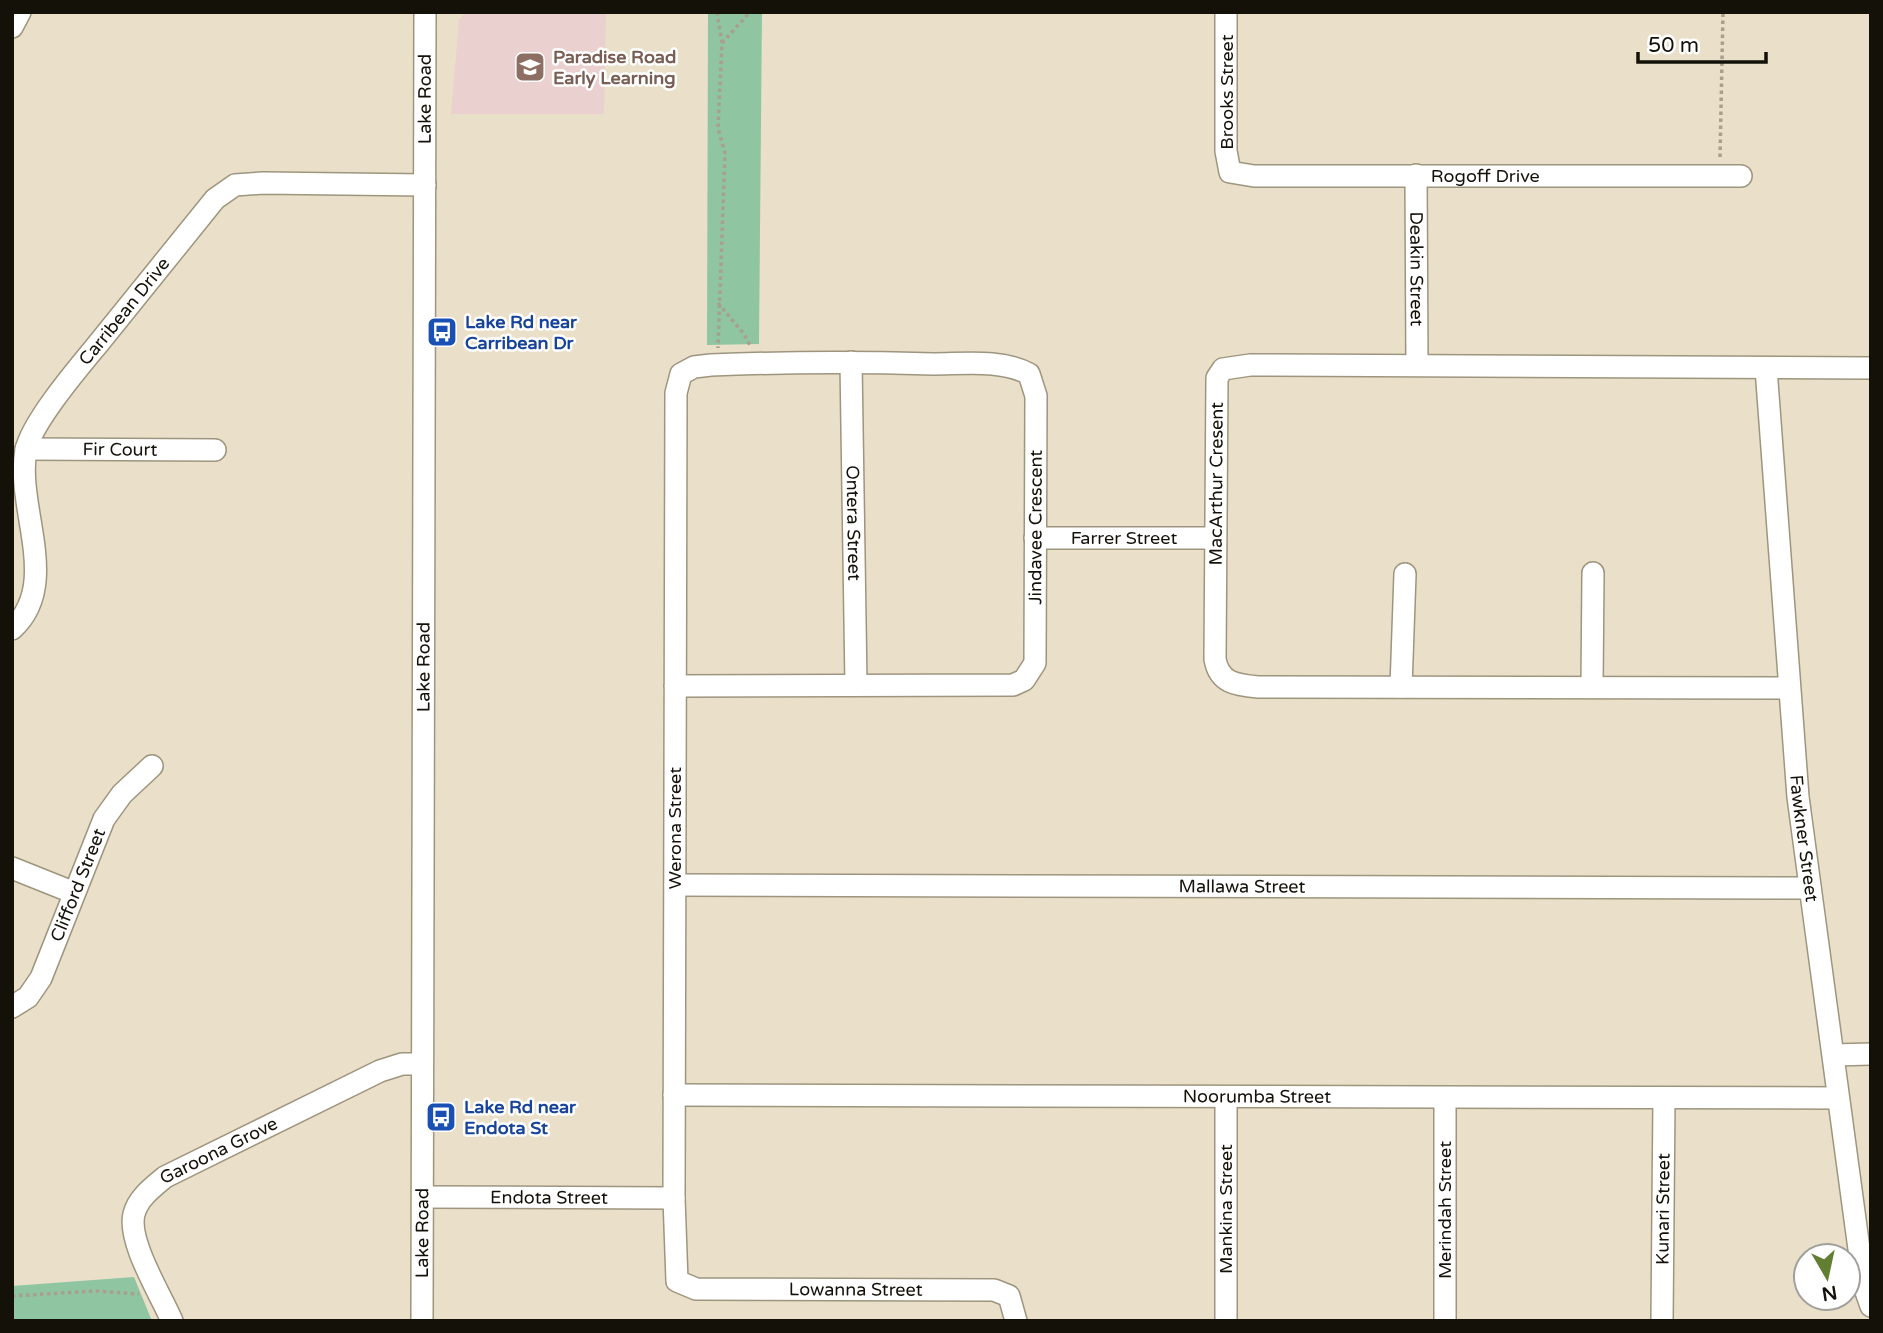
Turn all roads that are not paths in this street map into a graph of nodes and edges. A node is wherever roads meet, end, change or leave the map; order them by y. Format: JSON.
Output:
{"nodes":[{"id":1,"x":20,"y":12,"type":"edge"},
{"id":2,"x":425,"y":12,"type":"edge"},
{"id":3,"x":1226,"y":12,"type":"edge"},
{"id":4,"x":12,"y":27,"type":"edge"},
{"id":5,"x":1230,"y":172,"type":"joint"},
{"id":6,"x":1416,"y":175,"type":"junction"},
{"id":7,"x":1741,"y":176,"type":"dead end"},
{"id":8,"x":425,"y":185,"type":"junction"},
{"id":9,"x":851,"y":362,"type":"junction"},
{"id":10,"x":1417,"y":365,"type":"junction"},
{"id":11,"x":1766,"y":368,"type":"junction"},
{"id":12,"x":1871,"y":368,"type":"edge"},
{"id":13,"x":681,"y":374,"type":"joint"},
{"id":14,"x":26,"y":449,"type":"junction"},
{"id":15,"x":215,"y":450,"type":"dead end"},
{"id":16,"x":1035,"y":538,"type":"junction"},
{"id":17,"x":1214,"y":538,"type":"junction"},
{"id":18,"x":1593,"y":573,"type":"dead end"},
{"id":19,"x":1405,"y":574,"type":"dead end"},
{"id":20,"x":12,"y":629,"type":"edge"},
{"id":21,"x":856,"y":685,"type":"junction"},
{"id":22,"x":675,"y":686,"type":"junction"},
{"id":23,"x":1401,"y":687,"type":"junction"},
{"id":24,"x":1592,"y":687,"type":"junction"},
{"id":25,"x":1787,"y":688,"type":"junction"},
{"id":26,"x":152,"y":766,"type":"dead end"},
{"id":27,"x":12,"y":868,"type":"edge"},
{"id":28,"x":675,"y":885,"type":"junction"},
{"id":29,"x":1810,"y":888,"type":"junction"},
{"id":30,"x":72,"y":892,"type":"junction"},
{"id":31,"x":12,"y":1007,"type":"edge"},
{"id":32,"x":1871,"y":1054,"type":"edge"},
{"id":33,"x":1834,"y":1055,"type":"junction"},
{"id":34,"x":421,"y":1064,"type":"junction"},
{"id":35,"x":674,"y":1095,"type":"junction"},
{"id":36,"x":1226,"y":1098,"type":"junction"},
{"id":37,"x":1664,"y":1098,"type":"junction"},
{"id":38,"x":1838,"y":1098,"type":"junction"},
{"id":39,"x":1445,"y":1099,"type":"junction"},
{"id":40,"x":423,"y":1197,"type":"junction"},
{"id":41,"x":674,"y":1198,"type":"junction"},
{"id":42,"x":677,"y":1281,"type":"joint"},
{"id":43,"x":1870,"y":1305,"type":"edge"},
{"id":44,"x":172,"y":1321,"type":"edge"},
{"id":45,"x":422,"y":1321,"type":"edge"},
{"id":46,"x":1016,"y":1321,"type":"edge"},
{"id":47,"x":1226,"y":1321,"type":"edge"},
{"id":48,"x":1444,"y":1321,"type":"edge"},
{"id":49,"x":1662,"y":1321,"type":"edge"}],
"edges":[{"from":1,"to":4,"type":"street"},
{"from":2,"to":8,"type":"street","name":"Lake Road"},
{"from":3,"to":5,"type":"street","name":"Brooks Street"},
{"from":5,"to":6,"type":"street","name":"Rogoff Drive"},
{"from":6,"to":7,"type":"street","name":"Rogoff Drive"},
{"from":6,"to":10,"type":"street","name":"Deakin Street"},
{"from":8,"to":14,"type":"street","name":"Carribean Drive"},
{"from":8,"to":34,"type":"street","name":"Lake Road"},
{"from":9,"to":13,"type":"street","name":"Jindavee Crescent"},
{"from":9,"to":16,"type":"street","name":"Jindavee Crescent"},
{"from":9,"to":21,"type":"street","name":"Ontera Street"},
{"from":10,"to":11,"type":"street","name":"MacArthur Cresent"},
{"from":10,"to":17,"type":"street","name":"MacArthur Cresent"},
{"from":11,"to":12,"type":"street","name":"MacArthur Cresent"},
{"from":11,"to":25,"type":"street","name":"Fawkner Street"},
{"from":13,"to":22,"type":"street","name":"Werona Street"},
{"from":14,"to":15,"type":"street","name":"Fir Court"},
{"from":14,"to":20,"type":"street"},
{"from":16,"to":17,"type":"street","name":"Farrer Street"},
{"from":16,"to":21,"type":"street","name":"Jindavee Crescent"},
{"from":17,"to":23,"type":"street","name":"MacArthur Cresent"},
{"from":18,"to":24,"type":"street"},
{"from":19,"to":23,"type":"street"},
{"from":21,"to":22,"type":"street","name":"Jindavee Crescent"},
{"from":22,"to":28,"type":"street","name":"Werona Street"},
{"from":23,"to":24,"type":"street","name":"MacArthur Cresent"},
{"from":24,"to":25,"type":"street","name":"MacArthur Cresent"},
{"from":25,"to":29,"type":"street","name":"Fawkner Street"},
{"from":26,"to":30,"type":"street","name":"Clifford Street"},
{"from":27,"to":30,"type":"street"},
{"from":28,"to":29,"type":"street","name":"Mallawa Street"},
{"from":28,"to":35,"type":"street","name":"Werona Street"},
{"from":29,"to":33,"type":"street","name":"Fawkner Street"},
{"from":30,"to":31,"type":"street","name":"Clifford Street"},
{"from":32,"to":33,"type":"street"},
{"from":33,"to":38,"type":"street","name":"Fawkner Street"},
{"from":34,"to":40,"type":"street","name":"Lake Road"},
{"from":34,"to":44,"type":"street","name":"Garoona Grove"},
{"from":35,"to":36,"type":"street","name":"Noorumba Street"},
{"from":35,"to":41,"type":"street","name":"Werona Street"},
{"from":36,"to":39,"type":"street","name":"Noorumba Street"},
{"from":36,"to":47,"type":"street","name":"Mankina Street"},
{"from":37,"to":38,"type":"street","name":"Noorumba Street"},
{"from":37,"to":39,"type":"street","name":"Noorumba Street"},
{"from":37,"to":49,"type":"street","name":"Kunari Street"},
{"from":38,"to":43,"type":"street","name":"Fawkner Street"},
{"from":39,"to":48,"type":"street","name":"Merindah Street"},
{"from":40,"to":41,"type":"street","name":"Endota Street"},
{"from":40,"to":45,"type":"street","name":"Lake Road"},
{"from":41,"to":42,"type":"street","name":"Werona Street"},
{"from":42,"to":46,"type":"street","name":"Lowanna Street"}]}
